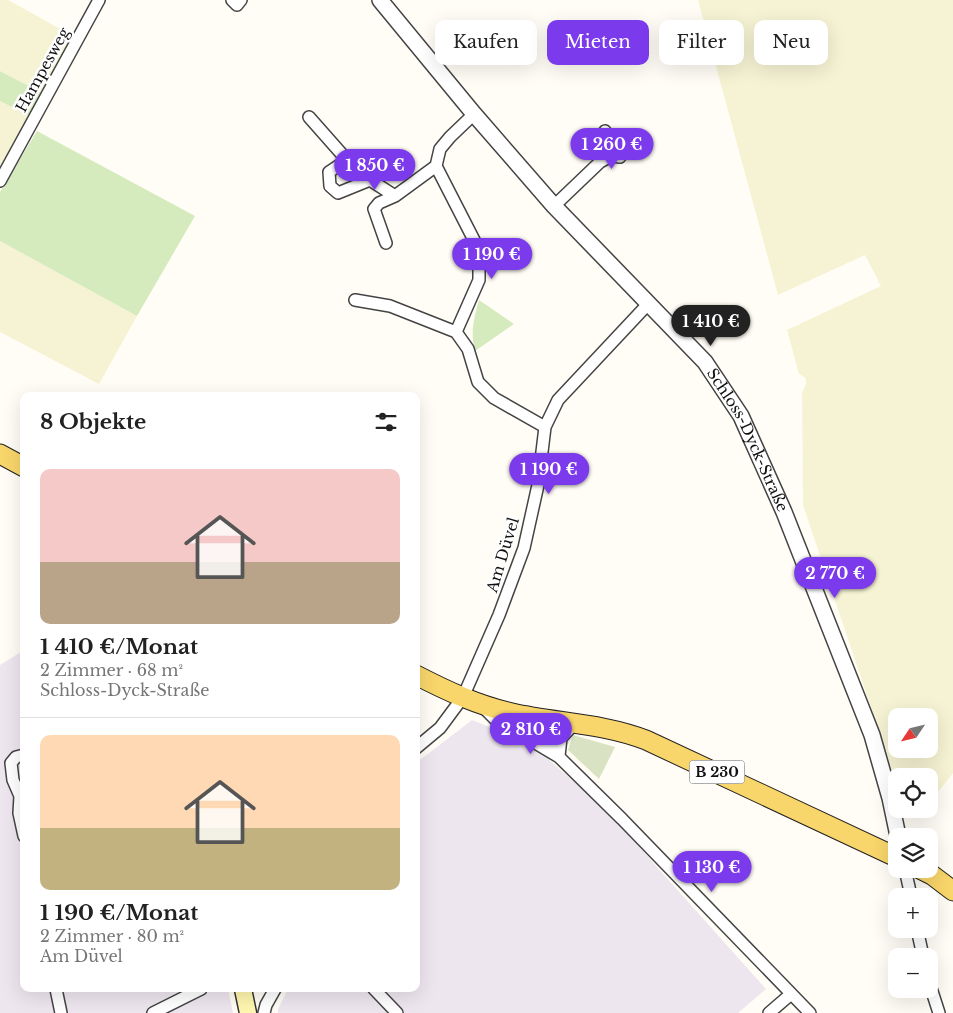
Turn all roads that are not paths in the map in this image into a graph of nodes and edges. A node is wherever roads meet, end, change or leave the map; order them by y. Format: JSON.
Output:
{"nodes":[{"id":1,"x":99,"y":0,"type":"edge"},
{"id":2,"x":232,"y":0,"type":"edge"},
{"id":3,"x":241,"y":0,"type":"edge"},
{"id":4,"x":380,"y":0,"type":"edge"},
{"id":5,"x":474,"y":114,"type":"junction"},
{"id":6,"x":309,"y":117,"type":"dead end"},
{"id":7,"x":605,"y":131,"type":"dead end"},
{"id":8,"x":347,"y":160,"type":"junction"},
{"id":9,"x":436,"y":166,"type":"junction"},
{"id":10,"x":370,"y":180,"type":"junction"},
{"id":11,"x":0,"y":181,"type":"edge"},
{"id":12,"x":396,"y":196,"type":"junction"},
{"id":13,"x":554,"y":206,"type":"junction"},
{"id":14,"x":386,"y":243,"type":"dead end"},
{"id":15,"x":355,"y":300,"type":"dead end"},
{"id":16,"x":649,"y":303,"type":"junction"},
{"id":17,"x":456,"y":332,"type":"junction"},
{"id":18,"x":545,"y":427,"type":"junction"},
{"id":19,"x":0,"y":454,"type":"edge"},
{"id":20,"x":20,"y":465,"type":"edge"},
{"id":21,"x":420,"y":677,"type":"edge"},
{"id":22,"x":471,"y":701,"type":"junction"},
{"id":23,"x":540,"y":718,"type":"junction"},
{"id":24,"x":574,"y":723,"type":"junction"},
{"id":25,"x":420,"y":745,"type":"edge"},
{"id":26,"x":20,"y":756,"type":"edge"},
{"id":27,"x":559,"y":757,"type":"junction"},
{"id":28,"x":20,"y":791,"type":"edge"},
{"id":29,"x":896,"y":828,"type":"edge"},
{"id":30,"x":888,"y":853,"type":"edge"},
{"id":31,"x":936,"y":878,"type":"edge"},
{"id":32,"x":953,"y":891,"type":"edge"},
{"id":33,"x":57,"y":992,"type":"edge"},
{"id":34,"x":195,"y":992,"type":"edge"},
{"id":35,"x":244,"y":992,"type":"edge"},
{"id":36,"x":273,"y":992,"type":"edge"},
{"id":37,"x":377,"y":992,"type":"edge"},
{"id":38,"x":791,"y":994,"type":"junction"},
{"id":39,"x":934,"y":998,"type":"edge"},
{"id":40,"x":61,"y":1013,"type":"edge"},
{"id":41,"x":153,"y":1013,"type":"edge"},
{"id":42,"x":248,"y":1013,"type":"edge"},
{"id":43,"x":264,"y":1013,"type":"edge"},
{"id":44,"x":397,"y":1013,"type":"edge"},
{"id":45,"x":769,"y":1013,"type":"edge"},
{"id":46,"x":810,"y":1013,"type":"edge"},
{"id":47,"x":939,"y":1013,"type":"edge"}],
"edges":[{"from":1,"to":11,"type":"street","name":"Hampesweg"},
{"from":2,"to":3,"type":"street"},
{"from":4,"to":5,"type":"street","name":"Schloss-Dyck-Straße"},
{"from":5,"to":9,"type":"street"},
{"from":5,"to":13,"type":"street","name":"Schloss-Dyck-Straße"},
{"from":6,"to":8,"type":"street"},
{"from":7,"to":13,"type":"street"},
{"from":8,"to":10,"type":"street"},
{"from":8,"to":10,"type":"street"},
{"from":9,"to":12,"type":"street"},
{"from":9,"to":17,"type":"street"},
{"from":10,"to":12,"type":"street"},
{"from":12,"to":14,"type":"street"},
{"from":13,"to":16,"type":"street","name":"Schloss-Dyck-Straße"},
{"from":15,"to":17,"type":"street"},
{"from":16,"to":18,"type":"street","name":"Am Düvel"},
{"from":16,"to":29,"type":"street","name":"Schloss-Dyck-Straße"},
{"from":17,"to":18,"type":"street"},
{"from":18,"to":22,"type":"street","name":"Am Düvel"},
{"from":19,"to":20,"type":"main road"},
{"from":21,"to":22,"type":"main road","number":"B 230"},
{"from":22,"to":23,"type":"main road","number":"B 230"},
{"from":22,"to":25,"type":"street","name":"Am Düvel"},
{"from":22,"to":27,"type":"street"},
{"from":23,"to":24,"type":"main road","number":"B 230"},
{"from":23,"to":27,"type":"street"},
{"from":24,"to":27,"type":"street"},
{"from":24,"to":30,"type":"main road","number":"B 230"},
{"from":26,"to":28,"type":"street"},
{"from":27,"to":38,"type":"street"},
{"from":31,"to":32,"type":"main road"},
{"from":33,"to":40,"type":"street"},
{"from":34,"to":41,"type":"street"},
{"from":35,"to":42,"type":"main road"},
{"from":36,"to":43,"type":"street"},
{"from":37,"to":44,"type":"street"},
{"from":38,"to":45,"type":"street"},
{"from":38,"to":46,"type":"street"},
{"from":39,"to":47,"type":"street"}]}
